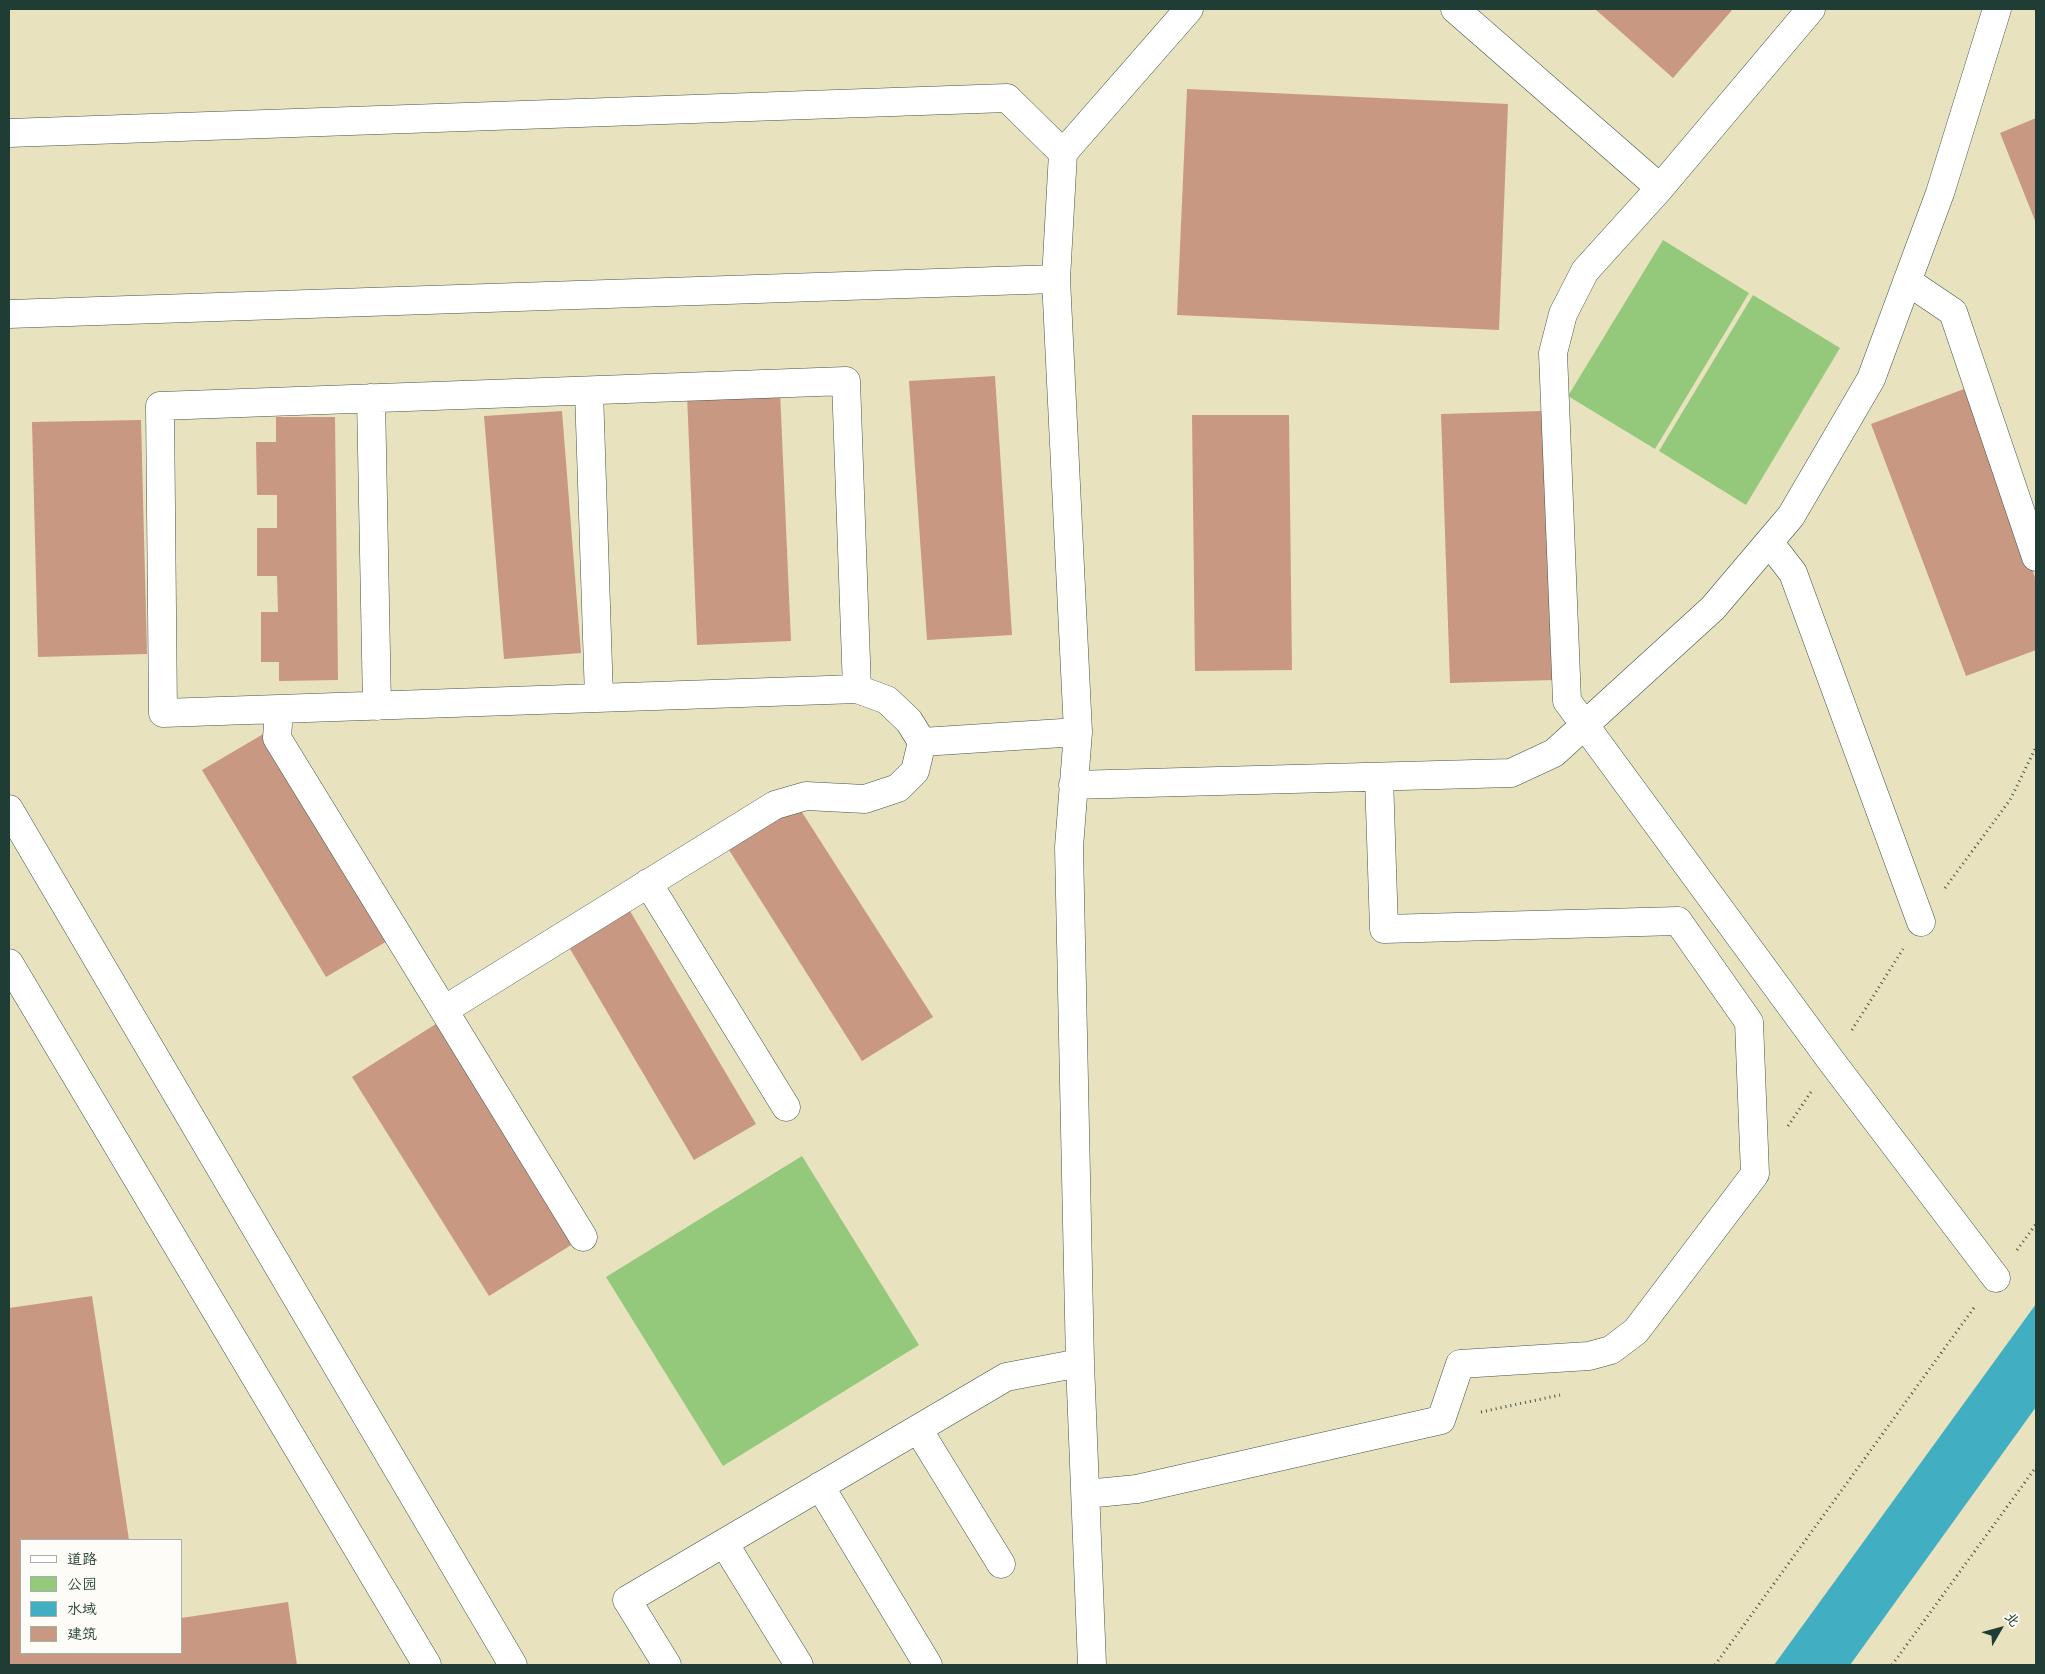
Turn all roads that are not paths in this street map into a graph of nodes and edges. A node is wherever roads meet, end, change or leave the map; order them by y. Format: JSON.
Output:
{"nodes":[{"id":1,"x":1189,"y":9,"type":"edge"},
{"id":2,"x":1455,"y":9,"type":"edge"},
{"id":3,"x":1811,"y":9,"type":"edge"},
{"id":4,"x":1997,"y":9,"type":"edge"},
{"id":5,"x":9,"y":133,"type":"edge"},
{"id":6,"x":1063,"y":153,"type":"junction"},
{"id":7,"x":1660,"y":188,"type":"junction"},
{"id":8,"x":1056,"y":279,"type":"junction"},
{"id":9,"x":1907,"y":281,"type":"junction"},
{"id":10,"x":9,"y":314,"type":"edge"},
{"id":11,"x":589,"y":391,"type":"junction"},
{"id":12,"x":370,"y":398,"type":"junction"},
{"id":13,"x":1769,"y":542,"type":"junction"},
{"id":14,"x":2036,"y":557,"type":"edge"},
{"id":15,"x":857,"y":689,"type":"junction"},
{"id":16,"x":599,"y":698,"type":"junction"},
{"id":17,"x":377,"y":706,"type":"junction"},
{"id":18,"x":279,"y":709,"type":"junction"},
{"id":19,"x":1583,"y":726,"type":"junction"},
{"id":20,"x":1078,"y":732,"type":"junction"},
{"id":21,"x":922,"y":742,"type":"junction"},
{"id":22,"x":1379,"y":777,"type":"junction"},
{"id":23,"x":1073,"y":785,"type":"junction"},
{"id":24,"x":9,"y":808,"type":"edge"},
{"id":25,"x":648,"y":883,"type":"junction"},
{"id":26,"x":1921,"y":922,"type":"dead end"},
{"id":27,"x":9,"y":963,"type":"edge"},
{"id":28,"x":444,"y":1010,"type":"junction"},
{"id":29,"x":786,"y":1107,"type":"dead end"},
{"id":30,"x":584,"y":1237,"type":"dead end"},
{"id":31,"x":1996,"y":1278,"type":"road end"},
{"id":32,"x":1080,"y":1363,"type":"junction"},
{"id":33,"x":918,"y":1429,"type":"junction"},
{"id":34,"x":820,"y":1486,"type":"junction"},
{"id":35,"x":1086,"y":1494,"type":"junction"},
{"id":36,"x":724,"y":1543,"type":"junction"},
{"id":37,"x":1001,"y":1564,"type":"dead end"},
{"id":38,"x":427,"y":1665,"type":"edge"},
{"id":39,"x":514,"y":1665,"type":"edge"},
{"id":40,"x":667,"y":1665,"type":"edge"},
{"id":41,"x":799,"y":1665,"type":"edge"},
{"id":42,"x":928,"y":1665,"type":"edge"},
{"id":43,"x":1092,"y":1665,"type":"edge"}],
"edges":[{"from":1,"to":6,"type":"street"},
{"from":2,"to":7,"type":"street"},
{"from":3,"to":7,"type":"street"},
{"from":4,"to":9,"type":"street"},
{"from":5,"to":6,"type":"street"},
{"from":6,"to":8,"type":"street"},
{"from":7,"to":19,"type":"street"},
{"from":8,"to":10,"type":"street"},
{"from":8,"to":20,"type":"street"},
{"from":9,"to":13,"type":"street"},
{"from":9,"to":14,"type":"street"},
{"from":11,"to":12,"type":"street"},
{"from":11,"to":15,"type":"street"},
{"from":11,"to":16,"type":"street"},
{"from":12,"to":17,"type":"street"},
{"from":12,"to":18,"type":"street"},
{"from":13,"to":19,"type":"street"},
{"from":13,"to":26,"type":"street"},
{"from":15,"to":16,"type":"street"},
{"from":15,"to":21,"type":"street"},
{"from":16,"to":17,"type":"street"},
{"from":17,"to":18,"type":"street"},
{"from":18,"to":28,"type":"street"},
{"from":19,"to":22,"type":"street"},
{"from":19,"to":31,"type":"street"},
{"from":20,"to":21,"type":"street"},
{"from":20,"to":23,"type":"street"},
{"from":21,"to":25,"type":"street"},
{"from":22,"to":23,"type":"street"},
{"from":22,"to":35,"type":"street"},
{"from":23,"to":32,"type":"street"},
{"from":24,"to":39,"type":"street"},
{"from":25,"to":28,"type":"street"},
{"from":25,"to":29,"type":"street"},
{"from":27,"to":38,"type":"street"},
{"from":28,"to":30,"type":"street"},
{"from":32,"to":33,"type":"street"},
{"from":32,"to":35,"type":"street"},
{"from":33,"to":34,"type":"street"},
{"from":33,"to":37,"type":"street"},
{"from":34,"to":36,"type":"street"},
{"from":34,"to":42,"type":"street"},
{"from":35,"to":43,"type":"street"},
{"from":36,"to":40,"type":"street"},
{"from":36,"to":41,"type":"street"}]}
